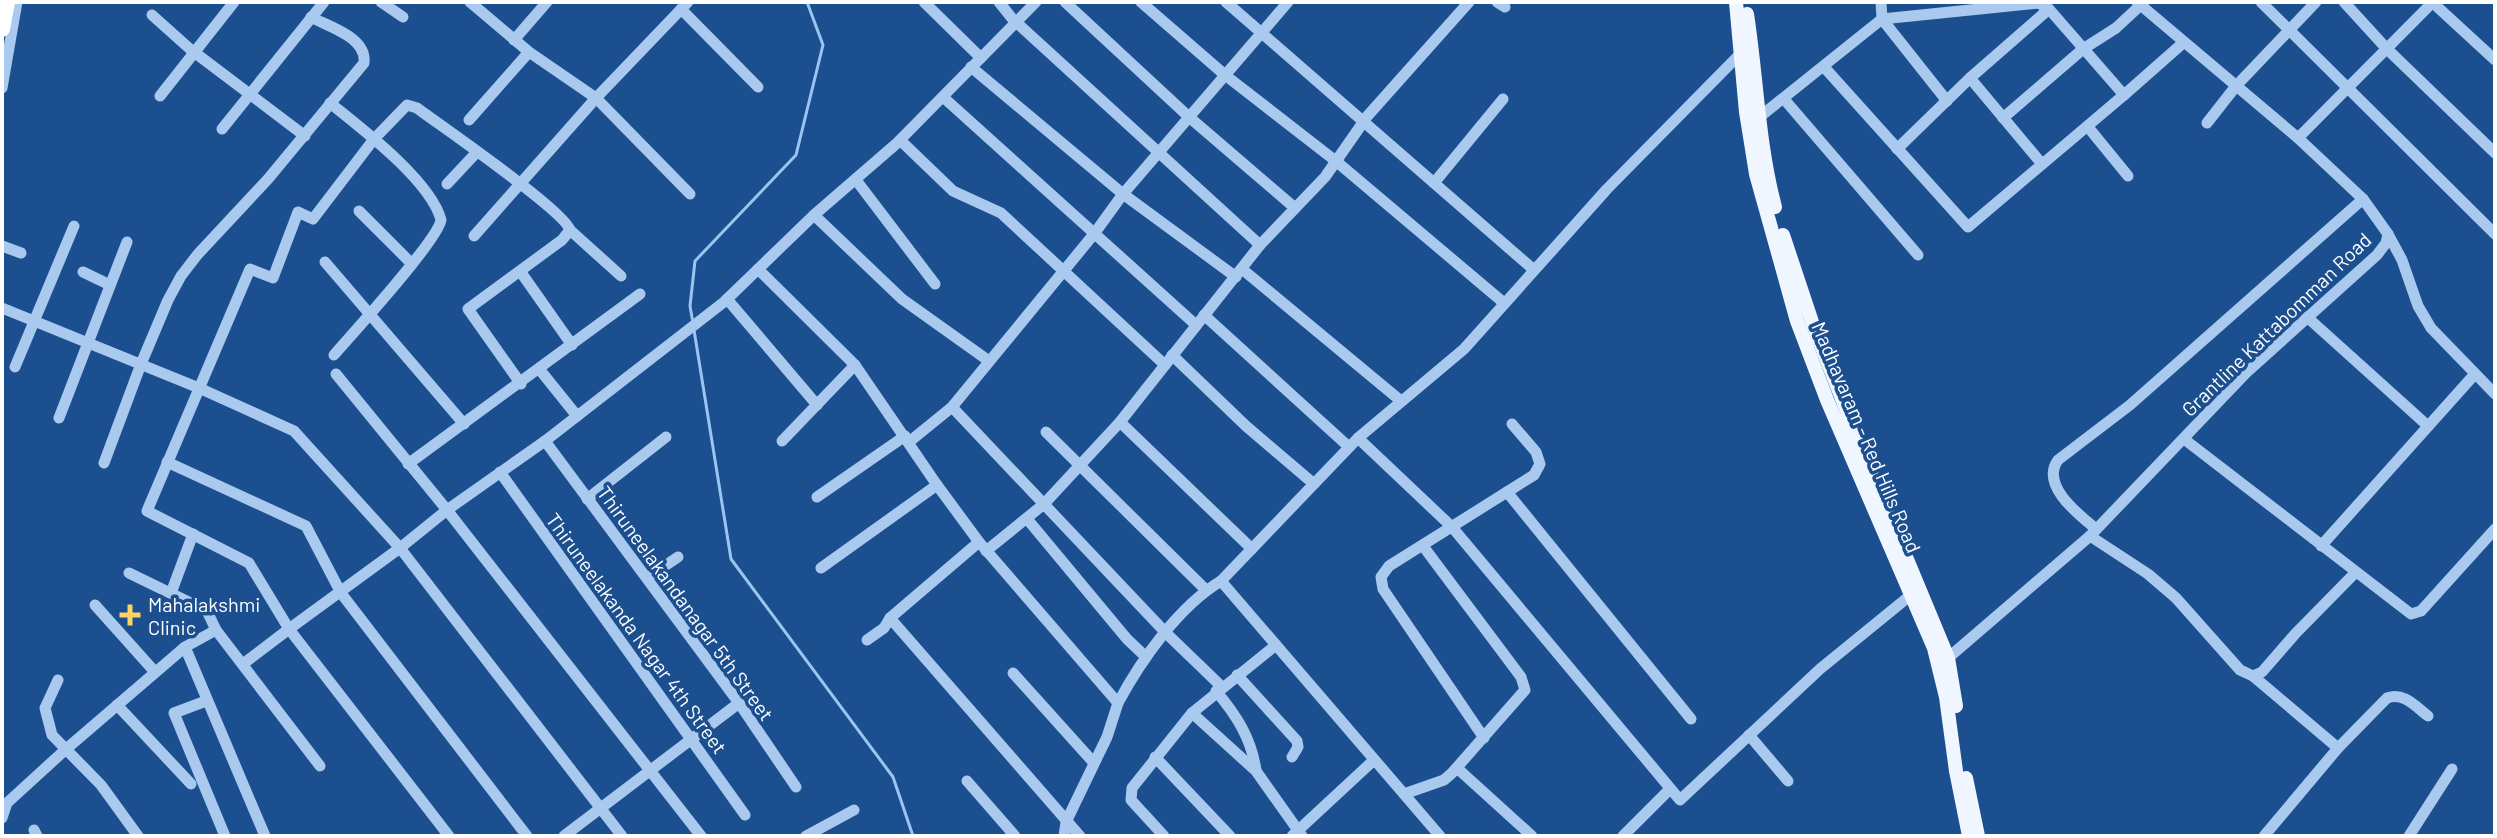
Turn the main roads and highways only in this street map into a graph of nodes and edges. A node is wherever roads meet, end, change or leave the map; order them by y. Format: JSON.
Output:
{"nodes":[{"id":1,"x":7,"y":2,"type":"edge"},
{"id":2,"x":1736,"y":2,"type":"edge"},
{"id":3,"x":1745,"y":2,"type":"edge"},
{"id":4,"x":2,"y":29,"type":"edge"},
{"id":5,"x":1747,"y":49,"type":"junction"},
{"id":6,"x":1969,"y":836,"type":"edge"},
{"id":7,"x":1978,"y":836,"type":"edge"}],
"edges":[{"from":1,"to":4,"type":"highway"},
{"from":2,"to":5,"type":"main road","name":"Madhavaram - Red Hills Road"},
{"from":3,"to":5,"type":"main road","name":"Madhavaram - Red Hills Road"},
{"from":5,"to":6,"type":"main road","name":"Madhavaram - Red Hills Road"},
{"from":5,"to":7,"type":"main road","name":"Madhavaram - Red Hills Road"}]}
